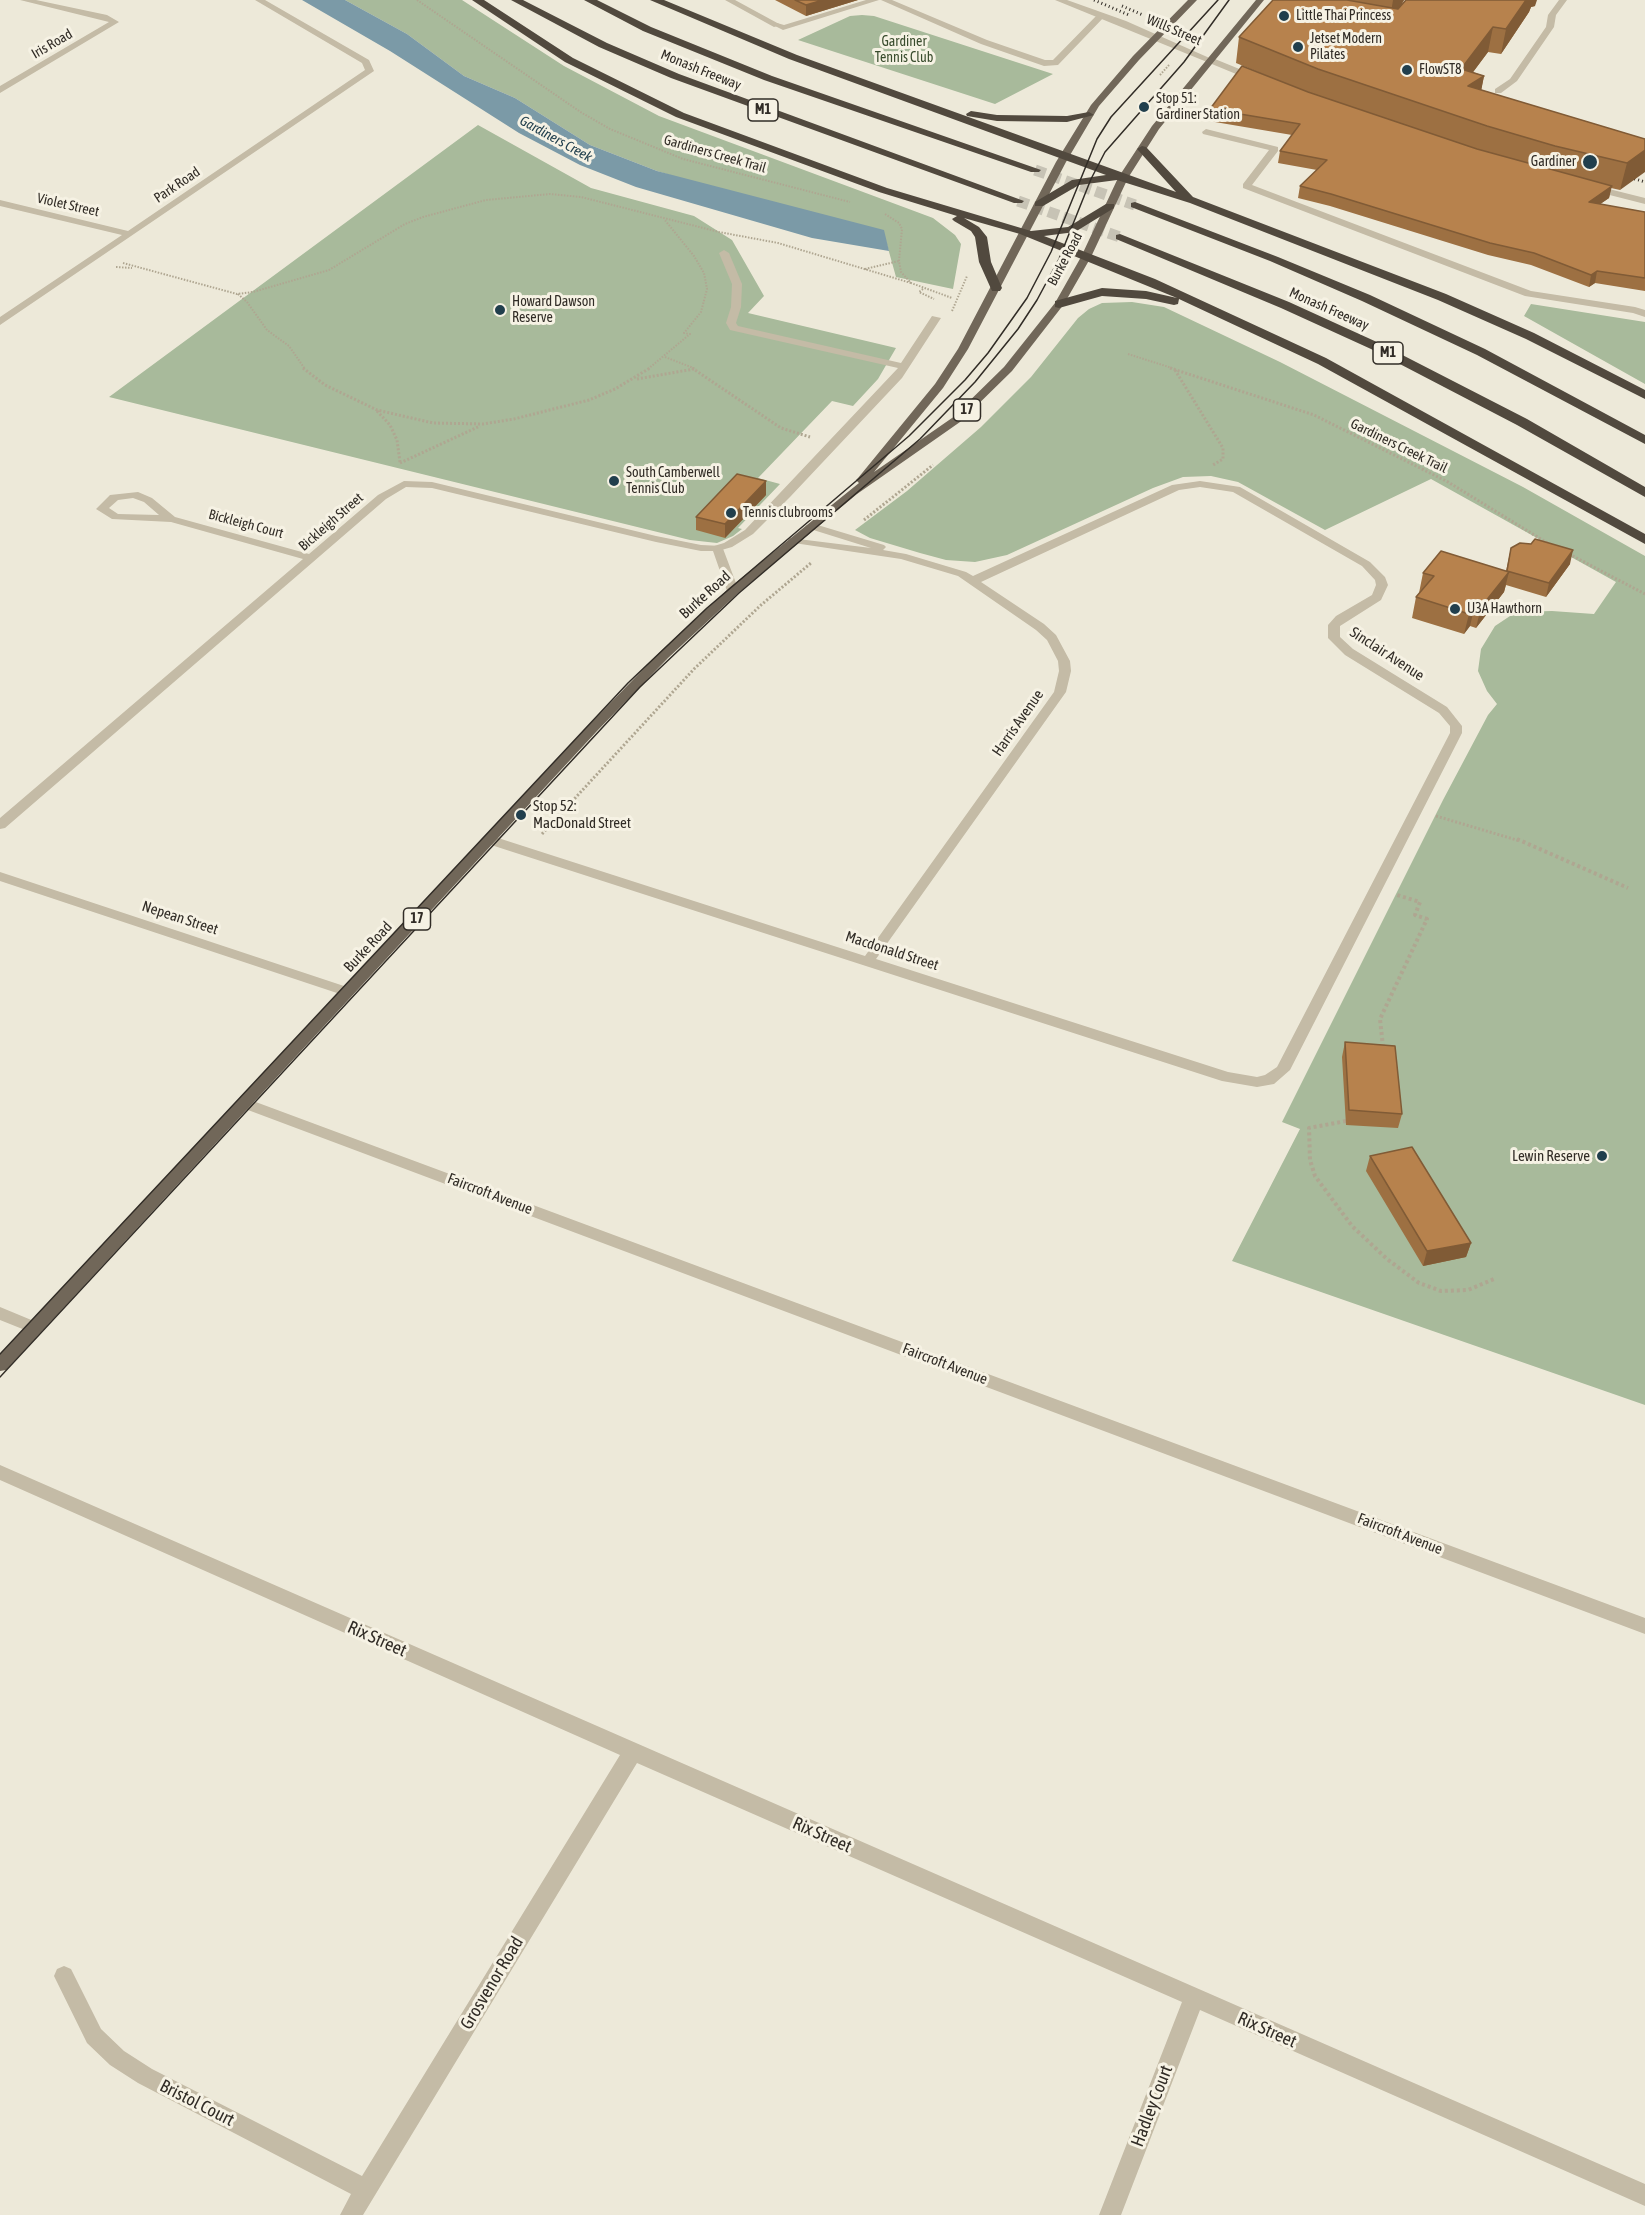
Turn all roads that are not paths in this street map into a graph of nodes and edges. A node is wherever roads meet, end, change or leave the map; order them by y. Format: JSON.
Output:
{"nodes":[{"id":1,"x":24,"y":0,"type":"edge"},
{"id":2,"x":259,"y":0,"type":"edge"},
{"id":3,"x":477,"y":0,"type":"edge"},
{"id":4,"x":516,"y":0,"type":"edge"},
{"id":5,"x":589,"y":0,"type":"edge"},
{"id":6,"x":655,"y":0,"type":"edge"},
{"id":7,"x":729,"y":0,"type":"edge"},
{"id":8,"x":875,"y":0,"type":"edge"},
{"id":9,"x":885,"y":0,"type":"edge"},
{"id":10,"x":1059,"y":0,"type":"edge"},
{"id":11,"x":1193,"y":0,"type":"edge"},
{"id":12,"x":1563,"y":0,"type":"edge"},
{"id":13,"x":1258,"y":3,"type":"edge"},
{"id":14,"x":1266,"y":8,"type":"edge"},
{"id":15,"x":1102,"y":15,"type":"junction"},
{"id":16,"x":1157,"y":37,"type":"junction"},
{"id":17,"x":1210,"y":60,"type":"junction"},
{"id":18,"x":1266,"y":82,"type":"edge"},
{"id":19,"x":0,"y":90,"type":"edge"},
{"id":20,"x":1498,"y":91,"type":"dead end"},
{"id":21,"x":921,"y":104,"type":"junction"},
{"id":22,"x":1089,"y":115,"type":"junction"},
{"id":23,"x":1206,"y":132,"type":"dead end"},
{"id":24,"x":1142,"y":149,"type":"junction"},
{"id":25,"x":1062,"y":159,"type":"junction"},
{"id":26,"x":1035,"y":170,"type":"tunnel mouth"},
{"id":27,"x":1122,"y":180,"type":"junction"},
{"id":28,"x":1586,"y":186,"type":"edge"},
{"id":29,"x":883,"y":190,"type":"junction"},
{"id":30,"x":1018,"y":201,"type":"tunnel mouth"},
{"id":31,"x":1194,"y":201,"type":"junction"},
{"id":32,"x":1645,"y":201,"type":"edge"},
{"id":33,"x":0,"y":203,"type":"edge"},
{"id":34,"x":1039,"y":204,"type":"junction"},
{"id":35,"x":1135,"y":205,"type":"tunnel mouth"},
{"id":36,"x":1110,"y":206,"type":"junction"},
{"id":37,"x":1026,"y":229,"type":"junction"},
{"id":38,"x":130,"y":234,"type":"junction"},
{"id":39,"x":1120,"y":237,"type":"tunnel mouth"},
{"id":40,"x":724,"y":253,"type":"dead end"},
{"id":41,"x":1088,"y":253,"type":"junction"},
{"id":42,"x":996,"y":288,"type":"junction"},
{"id":43,"x":1059,"y":304,"type":"junction"},
{"id":44,"x":1645,"y":314,"type":"edge"},
{"id":45,"x":1225,"y":315,"type":"junction"},
{"id":46,"x":936,"y":318,"type":"dead end"},
{"id":47,"x":0,"y":322,"type":"edge"},
{"id":48,"x":905,"y":368,"type":"junction"},
{"id":49,"x":1645,"y":395,"type":"edge"},
{"id":50,"x":1645,"y":440,"type":"edge"},
{"id":51,"x":853,"y":492,"type":"junction"},
{"id":52,"x":1645,"y":493,"type":"edge"},
{"id":53,"x":171,"y":519,"type":"junction"},
{"id":54,"x":811,"y":526,"type":"junction"},
{"id":55,"x":794,"y":540,"type":"junction"},
{"id":56,"x":1645,"y":540,"type":"edge"},
{"id":57,"x":718,"y":548,"type":"junction"},
{"id":58,"x":902,"y":556,"type":"junction"},
{"id":59,"x":312,"y":558,"type":"junction"},
{"id":60,"x":973,"y":581,"type":"junction"},
{"id":61,"x":733,"y":591,"type":"junction"},
{"id":62,"x":0,"y":825,"type":"edge"},
{"id":63,"x":490,"y":840,"type":"junction"},
{"id":64,"x":0,"y":876,"type":"edge"},
{"id":65,"x":868,"y":961,"type":"junction"},
{"id":66,"x":348,"y":992,"type":"junction"},
{"id":67,"x":1283,"y":1070,"type":"joint"},
{"id":68,"x":245,"y":1103,"type":"junction"},
{"id":69,"x":0,"y":1313,"type":"edge"},
{"id":70,"x":35,"y":1328,"type":"junction"},
{"id":71,"x":0,"y":1365,"type":"edge"},
{"id":72,"x":0,"y":1472,"type":"edge"},
{"id":73,"x":1645,"y":1626,"type":"edge"},
{"id":74,"x":633,"y":1752,"type":"junction"},
{"id":75,"x":64,"y":1976,"type":"dead end"},
{"id":76,"x":1194,"y":1998,"type":"junction"},
{"id":77,"x":366,"y":2190,"type":"junction"},
{"id":78,"x":1645,"y":2195,"type":"edge"},
{"id":79,"x":351,"y":2215,"type":"edge"},
{"id":80,"x":1110,"y":2215,"type":"edge"}],
"edges":[{"from":1,"to":19,"type":"street","name":"Iris Road"},
{"from":2,"to":38,"type":"street","name":"Park Road"},
{"from":3,"to":29,"type":"highway"},
{"from":4,"to":30,"type":"highway","name":"Monash Freeway","number":"M1"},
{"from":5,"to":26,"type":"highway","name":"Monash Freeway","number":"M1"},
{"from":6,"to":21,"type":"highway"},
{"from":7,"to":8,"type":"street"},
{"from":9,"to":15,"type":"street"},
{"from":10,"to":15,"type":"street","name":"Wills Street"},
{"from":11,"to":16,"type":"main road","name":"Burke Road","number":"17"},
{"from":12,"to":20,"type":"street"},
{"from":13,"to":14,"type":"street"},
{"from":13,"to":17,"type":"main road","name":"Burke Road","number":"17"},
{"from":15,"to":16,"type":"street","name":"Wills Street"},
{"from":16,"to":17,"type":"street","name":"Wills Street"},
{"from":16,"to":22,"type":"main road","name":"Burke Road","number":"17"},
{"from":17,"to":18,"type":"street","name":"Wills Street"},
{"from":17,"to":24,"type":"main road","name":"Burke Road","number":"17"},
{"from":21,"to":22,"type":"highway"},
{"from":21,"to":25,"type":"highway"},
{"from":22,"to":25,"type":"main road","name":"Burke Road","number":"17"},
{"from":23,"to":44,"type":"street"},
{"from":24,"to":27,"type":"main road","name":"Burke Road","number":"17"},
{"from":24,"to":31,"type":"highway"},
{"from":25,"to":27,"type":"highway"},
{"from":25,"to":34,"type":"main road","name":"Burke Road","number":"17"},
{"from":27,"to":31,"type":"highway"},
{"from":27,"to":34,"type":"highway"},
{"from":27,"to":36,"type":"main road","name":"Burke Road","number":"17"},
{"from":28,"to":32,"type":"street"},
{"from":29,"to":37,"type":"highway"},
{"from":29,"to":42,"type":"highway"},
{"from":31,"to":49,"type":"highway"},
{"from":33,"to":38,"type":"street","name":"Violet Street"},
{"from":34,"to":37,"type":"main road","name":"Burke Road","number":"17"},
{"from":35,"to":50,"type":"highway","name":"Monash Freeway"},
{"from":36,"to":37,"type":"highway"},
{"from":36,"to":41,"type":"main road","name":"Burke Road","number":"17"},
{"from":37,"to":41,"type":"highway"},
{"from":37,"to":42,"type":"main road","name":"Burke Road","number":"17"},
{"from":38,"to":47,"type":"street","name":"Park Road"},
{"from":39,"to":52,"type":"highway","name":"Monash Freeway","number":"M1"},
{"from":40,"to":48,"type":"street"},
{"from":41,"to":43,"type":"main road","name":"Burke Road","number":"17"},
{"from":41,"to":45,"type":"highway"},
{"from":42,"to":51,"type":"main road","name":"Burke Road","number":"17"},
{"from":43,"to":45,"type":"highway"},
{"from":43,"to":51,"type":"main road","name":"Burke Road","number":"17"},
{"from":45,"to":56,"type":"highway"},
{"from":46,"to":48,"type":"street"},
{"from":48,"to":57,"type":"street"},
{"from":51,"to":54,"type":"main road","name":"Burke Road","number":"17"},
{"from":53,"to":53,"type":"street","name":"Bickleigh Court"},
{"from":53,"to":59,"type":"street","name":"Bickleigh Court"},
{"from":54,"to":55,"type":"main road","name":"Burke Road","number":"17"},
{"from":54,"to":58,"type":"street","name":"Harris Avenue"},
{"from":55,"to":58,"type":"street","name":"Harris Avenue"},
{"from":55,"to":61,"type":"main road","name":"Burke Road","number":"17"},
{"from":57,"to":59,"type":"street","name":"Bickleigh Street"},
{"from":57,"to":61,"type":"street"},
{"from":58,"to":60,"type":"street","name":"Harris Avenue"},
{"from":59,"to":62,"type":"street","name":"Bickleigh Street"},
{"from":60,"to":65,"type":"street","name":"Harris Avenue"},
{"from":60,"to":67,"type":"street","name":"Sinclair Avenue"},
{"from":61,"to":63,"type":"main road","name":"Burke Road","number":"17"},
{"from":63,"to":65,"type":"street","name":"Macdonald Street"},
{"from":63,"to":66,"type":"main road","name":"Burke Road","number":"17"},
{"from":64,"to":66,"type":"street","name":"Nepean Street"},
{"from":65,"to":67,"type":"street","name":"Macdonald Street"},
{"from":66,"to":68,"type":"main road","name":"Burke Road","number":"17"},
{"from":68,"to":70,"type":"main road","name":"Burke Road","number":"17"},
{"from":68,"to":73,"type":"street","name":"Faircroft Avenue"},
{"from":69,"to":70,"type":"street"},
{"from":70,"to":71,"type":"main road","name":"Burke Road","number":"17"},
{"from":72,"to":74,"type":"street","name":"Rix Street"},
{"from":74,"to":76,"type":"street","name":"Rix Street"},
{"from":74,"to":77,"type":"street","name":"Grosvenor Road"},
{"from":75,"to":77,"type":"street","name":"Bristol Court"},
{"from":76,"to":78,"type":"street","name":"Rix Street"},
{"from":76,"to":80,"type":"street","name":"Hadley Court"},
{"from":77,"to":79,"type":"street","name":"Grosvenor Road"}]}
